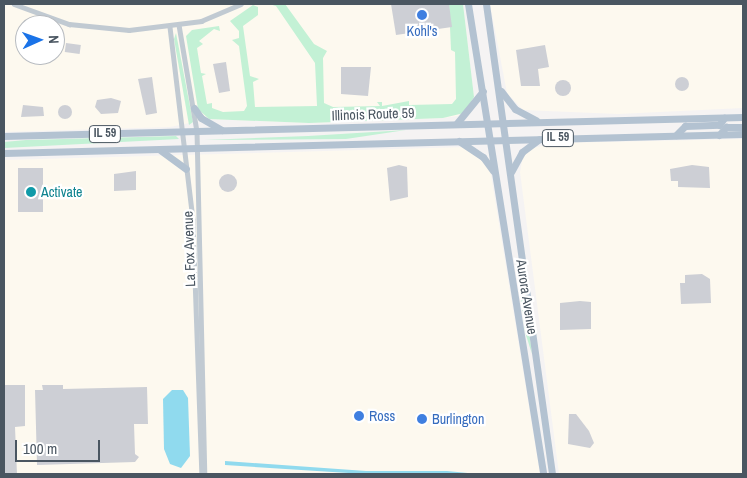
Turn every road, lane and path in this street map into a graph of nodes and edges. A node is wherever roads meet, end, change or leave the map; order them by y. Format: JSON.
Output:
{"nodes":[{"id":1,"x":14,"y":4,"type":"edge"},
{"id":2,"x":241,"y":4,"type":"edge"},
{"id":3,"x":468,"y":4,"type":"edge"},
{"id":4,"x":486,"y":4,"type":"edge"},
{"id":5,"x":180,"y":25,"type":"junction"},
{"id":6,"x":170,"y":27,"type":"junction"},
{"id":7,"x":483,"y":90,"type":"junction"},
{"id":8,"x":499,"y":90,"type":"junction"},
{"id":9,"x":194,"y":108,"type":"junction"},
{"id":10,"x":743,"y":117,"type":"edge"},
{"id":11,"x":724,"y":118,"type":"junction"},
{"id":12,"x":504,"y":122,"type":"junction"},
{"id":13,"x":539,"y":122,"type":"junction"},
{"id":14,"x":457,"y":123,"type":"junction"},
{"id":15,"x":488,"y":123,"type":"junction"},
{"id":16,"x":743,"y":127,"type":"edge"},
{"id":17,"x":222,"y":130,"type":"junction"},
{"id":18,"x":184,"y":131,"type":"junction"},
{"id":19,"x":197,"y":131,"type":"junction"},
{"id":20,"x":719,"y":134,"type":"junction"},
{"id":21,"x":743,"y":134,"type":"edge"},
{"id":22,"x":676,"y":135,"type":"junction"},
{"id":23,"x":4,"y":136,"type":"edge"},
{"id":24,"x":507,"y":139,"type":"junction"},
{"id":25,"x":539,"y":139,"type":"junction"},
{"id":26,"x":490,"y":140,"type":"junction"},
{"id":27,"x":459,"y":141,"type":"junction"},
{"id":28,"x":198,"y":148,"type":"junction"},
{"id":29,"x":160,"y":149,"type":"junction"},
{"id":30,"x":186,"y":149,"type":"junction"},
{"id":31,"x":4,"y":153,"type":"edge"},
{"id":32,"x":186,"y":170,"type":"junction"},
{"id":33,"x":510,"y":172,"type":"junction"},
{"id":34,"x":495,"y":173,"type":"junction"},
{"id":35,"x":203,"y":474,"type":"edge"},
{"id":36,"x":544,"y":474,"type":"edge"},
{"id":37,"x":552,"y":474,"type":"edge"}],
"edges":[{"from":1,"to":6,"type":"street"},
{"from":2,"to":5,"type":"street"},
{"from":3,"to":7,"type":"main road","name":"Aurora Avenue"},
{"from":4,"to":8,"type":"main road","name":"Aurora Avenue"},
{"from":5,"to":6,"type":"street"},
{"from":5,"to":9,"type":"street","name":"La Fox Avenue"},
{"from":6,"to":18,"type":"street","name":"La Fox Avenue"},
{"from":7,"to":14,"type":"main road"},
{"from":7,"to":15,"type":"main road","name":"Aurora Avenue"},
{"from":8,"to":12,"type":"main road","name":"Aurora Avenue"},
{"from":8,"to":13,"type":"main road"},
{"from":9,"to":17,"type":"main road"},
{"from":9,"to":19,"type":"street","name":"La Fox Avenue"},
{"from":10,"to":11,"type":"main road","name":"Illinois Route 59","number":"IL 59"},
{"from":11,"to":13,"type":"main road","name":"Illinois Route 59","number":"IL 59"},
{"from":11,"to":22,"type":"main road","number":"IL 59"},
{"from":12,"to":13,"type":"main road","name":"Illinois Route 59","number":"IL 59"},
{"from":12,"to":15,"type":"main road","name":"Illinois Route 59","number":"IL 59"},
{"from":12,"to":24,"type":"main road","name":"Aurora Avenue"},
{"from":14,"to":15,"type":"main road","name":"Illinois Route 59","number":"IL 59"},
{"from":14,"to":17,"type":"main road","name":"Illinois Route 59","number":"IL 59"},
{"from":15,"to":26,"type":"main road","name":"Aurora Avenue"},
{"from":16,"to":20,"type":"main road","number":"IL 59"},
{"from":17,"to":19,"type":"main road","name":"Illinois Route 59","number":"IL 59"},
{"from":18,"to":19,"type":"main road","name":"Illinois Route 59","number":"IL 59"},
{"from":18,"to":23,"type":"main road","name":"Illinois Route 59","number":"IL 59"},
{"from":18,"to":30,"type":"street","name":"La Fox Avenue"},
{"from":19,"to":28,"type":"street","name":"La Fox Avenue"},
{"from":20,"to":21,"type":"main road","number":"IL 59"},
{"from":20,"to":22,"type":"main road","number":"IL 59"},
{"from":22,"to":25,"type":"main road","number":"IL 59"},
{"from":24,"to":25,"type":"main road","number":"IL 59"},
{"from":24,"to":26,"type":"main road","number":"IL 59"},
{"from":24,"to":33,"type":"main road","name":"Aurora Avenue"},
{"from":25,"to":33,"type":"main road"},
{"from":26,"to":27,"type":"main road","number":"IL 59"},
{"from":26,"to":34,"type":"main road","name":"Aurora Avenue"},
{"from":27,"to":28,"type":"main road","number":"IL 59"},
{"from":27,"to":34,"type":"main road"},
{"from":28,"to":30,"type":"main road","number":"IL 59"},
{"from":28,"to":35,"type":"street","name":"La Fox Avenue"},
{"from":29,"to":30,"type":"main road","number":"IL 59"},
{"from":29,"to":31,"type":"main road","number":"IL 59"},
{"from":29,"to":32,"type":"main road"},
{"from":30,"to":32,"type":"street","name":"La Fox Avenue"},
{"from":32,"to":35,"type":"street","name":"La Fox Avenue"},
{"from":33,"to":37,"type":"main road","name":"Aurora Avenue"},
{"from":34,"to":36,"type":"main road","name":"Aurora Avenue"}]}
